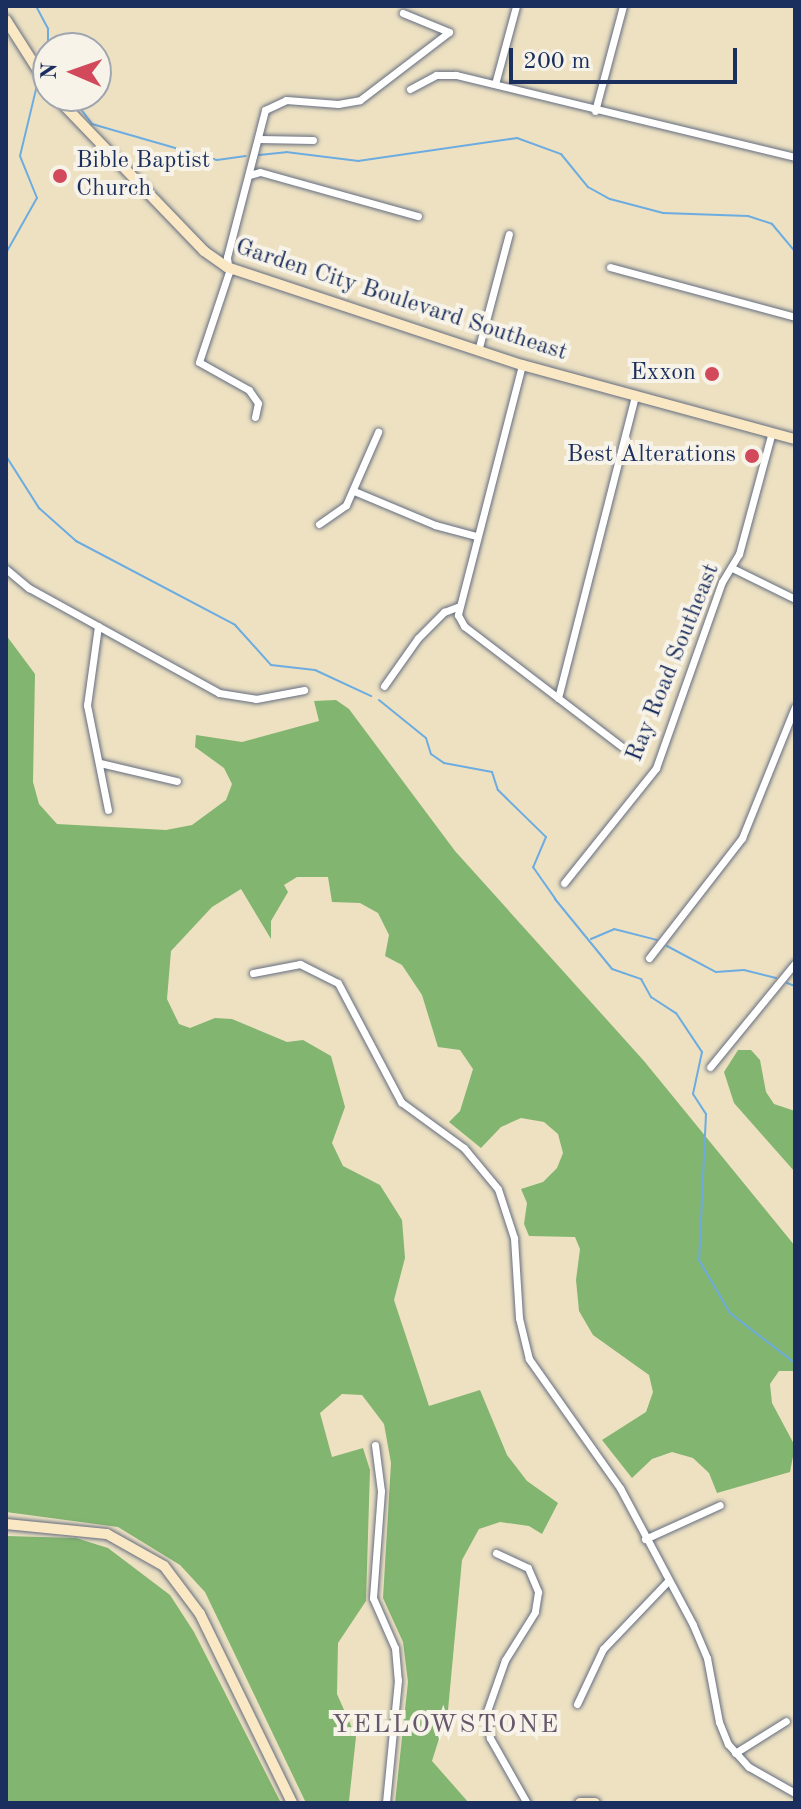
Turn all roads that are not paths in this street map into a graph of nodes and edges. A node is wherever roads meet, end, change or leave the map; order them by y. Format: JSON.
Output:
{"nodes":[{"id":1,"x":516,"y":6,"type":"edge"},
{"id":2,"x":623,"y":6,"type":"edge"},
{"id":3,"x":403,"y":13,"type":"dead end"},
{"id":4,"x":7,"y":22,"type":"edge"},
{"id":5,"x":32,"y":61,"type":"edge"},
{"id":6,"x":495,"y":84,"type":"junction"},
{"id":7,"x":410,"y":89,"type":"dead end"},
{"id":8,"x":595,"y":111,"type":"junction"},
{"id":9,"x":70,"y":112,"type":"edge"},
{"id":10,"x":259,"y":139,"type":"junction"},
{"id":11,"x":313,"y":140,"type":"dead end"},
{"id":12,"x":795,"y":157,"type":"edge"},
{"id":13,"x":249,"y":175,"type":"junction"},
{"id":14,"x":418,"y":216,"type":"dead end"},
{"id":15,"x":509,"y":234,"type":"dead end"},
{"id":16,"x":227,"y":267,"type":"junction"},
{"id":17,"x":610,"y":267,"type":"dead end"},
{"id":18,"x":795,"y":317,"type":"edge"},
{"id":19,"x":478,"y":351,"type":"junction"},
{"id":20,"x":522,"y":365,"type":"junction"},
{"id":21,"x":635,"y":396,"type":"junction"},
{"id":22,"x":255,"y":417,"type":"dead end"},
{"id":23,"x":378,"y":432,"type":"dead end"},
{"id":24,"x":772,"y":432,"type":"junction"},
{"id":25,"x":794,"y":435,"type":"edge"},
{"id":26,"x":354,"y":491,"type":"junction"},
{"id":27,"x":319,"y":524,"type":"dead end"},
{"id":28,"x":476,"y":536,"type":"junction"},
{"id":29,"x":732,"y":568,"type":"junction"},
{"id":30,"x":6,"y":569,"type":"edge"},
{"id":31,"x":795,"y":599,"type":"edge"},
{"id":32,"x":457,"y":607,"type":"junction"},
{"id":33,"x":98,"y":626,"type":"junction"},
{"id":34,"x":384,"y":686,"type":"dead end"},
{"id":35,"x":304,"y":690,"type":"dead end"},
{"id":36,"x":558,"y":698,"type":"junction"},
{"id":37,"x":795,"y":707,"type":"edge"},
{"id":38,"x":621,"y":746,"type":"dead end"},
{"id":39,"x":100,"y":763,"type":"junction"},
{"id":40,"x":177,"y":781,"type":"dead end"},
{"id":41,"x":108,"y":810,"type":"dead end"},
{"id":42,"x":564,"y":883,"type":"dead end"},
{"id":43,"x":649,"y":958,"type":"dead end"},
{"id":44,"x":795,"y":963,"type":"edge"},
{"id":45,"x":253,"y":973,"type":"dead end"},
{"id":46,"x":710,"y":1067,"type":"dead end"},
{"id":47,"x":375,"y":1445,"type":"dead end"},
{"id":48,"x":720,"y":1505,"type":"dead end"},
{"id":49,"x":6,"y":1524,"type":"edge"},
{"id":50,"x":645,"y":1539,"type":"junction"},
{"id":51,"x":496,"y":1553,"type":"dead end"},
{"id":52,"x":667,"y":1582,"type":"junction"},
{"id":53,"x":577,"y":1704,"type":"dead end"},
{"id":54,"x":786,"y":1721,"type":"dead end"},
{"id":55,"x":735,"y":1753,"type":"junction"},
{"id":56,"x":795,"y":1793,"type":"edge"},
{"id":57,"x":292,"y":1803,"type":"edge"},
{"id":58,"x":386,"y":1803,"type":"edge"},
{"id":59,"x":527,"y":1803,"type":"edge"},
{"id":60,"x":580,"y":1803,"type":"edge"},
{"id":61,"x":595,"y":1803,"type":"edge"}],
"edges":[{"from":1,"to":6,"type":"street"},
{"from":2,"to":8,"type":"street"},
{"from":3,"to":10,"type":"street"},
{"from":4,"to":5,"type":"street"},
{"from":6,"to":7,"type":"street"},
{"from":6,"to":8,"type":"street"},
{"from":8,"to":12,"type":"street"},
{"from":9,"to":16,"type":"street","name":"Garden City Boulevard Southeast"},
{"from":10,"to":11,"type":"street"},
{"from":10,"to":13,"type":"street"},
{"from":13,"to":14,"type":"street"},
{"from":13,"to":16,"type":"street"},
{"from":15,"to":19,"type":"street"},
{"from":16,"to":19,"type":"street","name":"Garden City Boulevard Southeast"},
{"from":16,"to":22,"type":"street"},
{"from":17,"to":18,"type":"street"},
{"from":19,"to":20,"type":"street","name":"Garden City Boulevard Southeast"},
{"from":20,"to":21,"type":"street","name":"Garden City Boulevard Southeast"},
{"from":20,"to":28,"type":"street"},
{"from":21,"to":24,"type":"street","name":"Garden City Boulevard Southeast"},
{"from":21,"to":36,"type":"street"},
{"from":23,"to":26,"type":"street"},
{"from":24,"to":25,"type":"street","name":"Garden City Boulevard Southeast"},
{"from":24,"to":29,"type":"street","name":"Ray Road Southeast"},
{"from":26,"to":27,"type":"street"},
{"from":26,"to":28,"type":"street"},
{"from":28,"to":32,"type":"street"},
{"from":29,"to":31,"type":"street"},
{"from":29,"to":42,"type":"street","name":"Ray Road Southeast"},
{"from":30,"to":33,"type":"street"},
{"from":32,"to":34,"type":"street"},
{"from":32,"to":36,"type":"street"},
{"from":33,"to":35,"type":"street"},
{"from":33,"to":39,"type":"street"},
{"from":36,"to":38,"type":"street"},
{"from":37,"to":43,"type":"street"},
{"from":39,"to":40,"type":"street"},
{"from":39,"to":41,"type":"street"},
{"from":44,"to":46,"type":"street"},
{"from":45,"to":50,"type":"street"},
{"from":47,"to":58,"type":"street"},
{"from":48,"to":50,"type":"street"},
{"from":49,"to":57,"type":"street"},
{"from":50,"to":52,"type":"street"},
{"from":51,"to":59,"type":"street"},
{"from":52,"to":53,"type":"street"},
{"from":52,"to":55,"type":"street"},
{"from":54,"to":55,"type":"street"},
{"from":55,"to":56,"type":"street"},
{"from":60,"to":61,"type":"street"}]}
